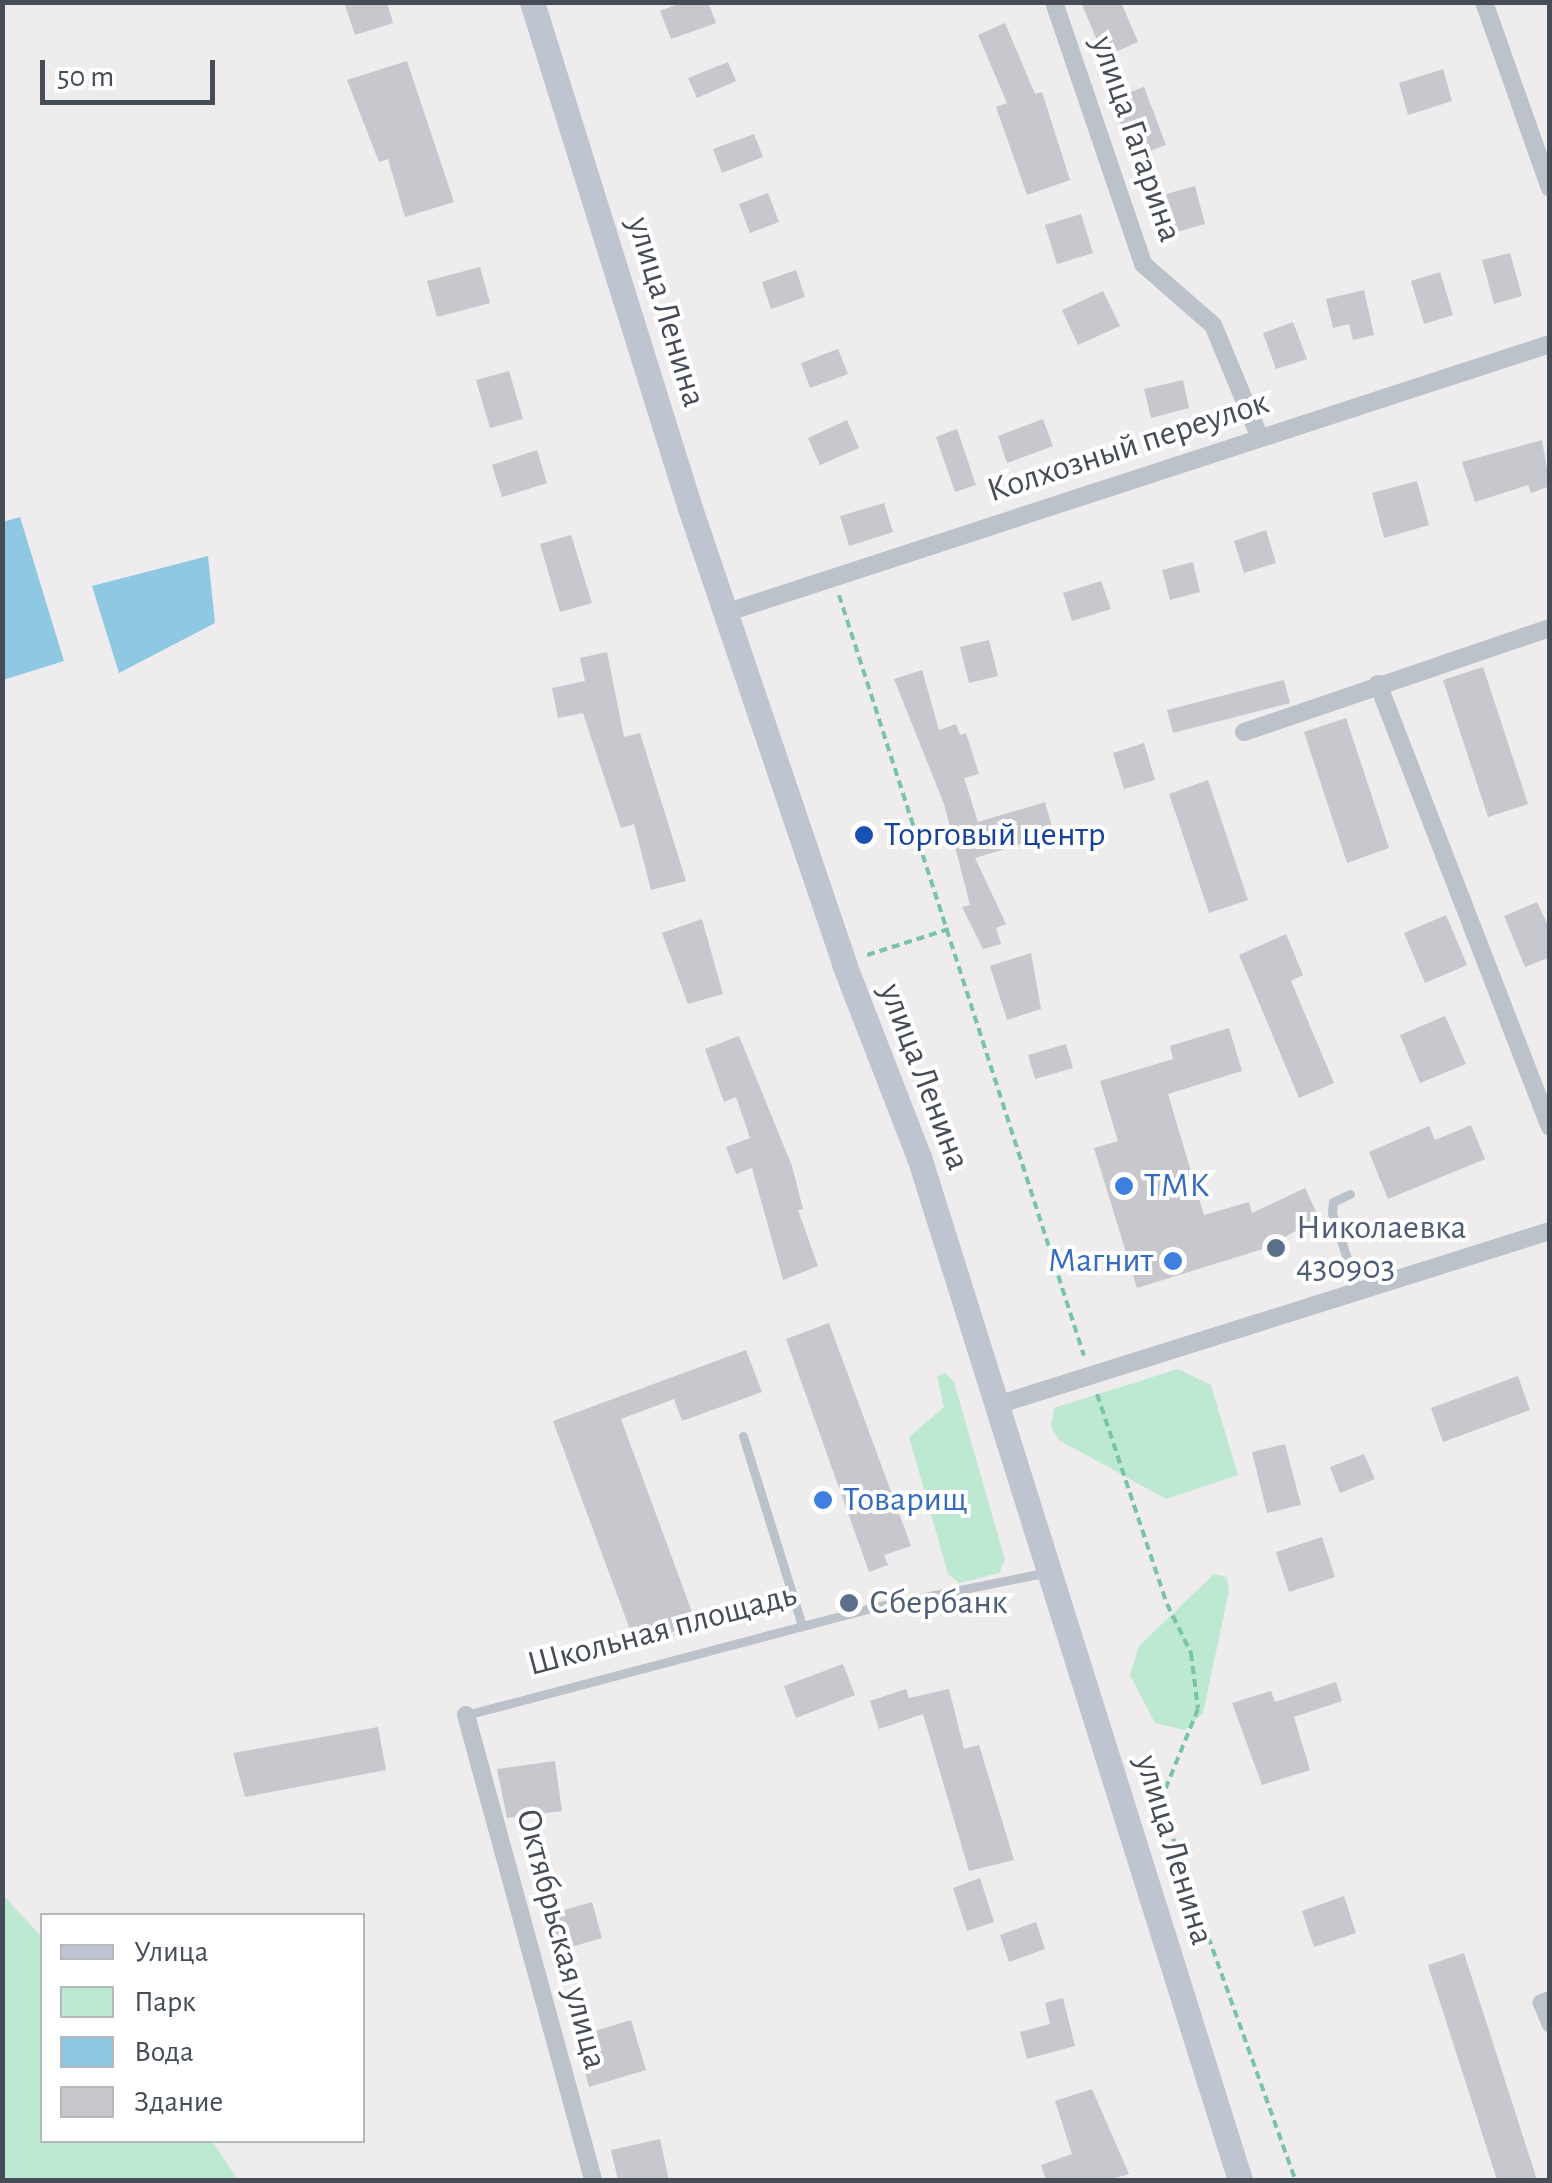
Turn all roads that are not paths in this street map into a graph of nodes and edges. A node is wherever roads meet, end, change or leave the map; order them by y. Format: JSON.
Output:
{"nodes":[{"id":1,"x":532,"y":2,"type":"edge"},
{"id":2,"x":1054,"y":2,"type":"edge"},
{"id":3,"x":1484,"y":2,"type":"edge"},
{"id":4,"x":1550,"y":188,"type":"edge"},
{"id":5,"x":1550,"y":344,"type":"edge"},
{"id":6,"x":1260,"y":438,"type":"junction"},
{"id":7,"x":728,"y":612,"type":"junction"},
{"id":8,"x":1550,"y":628,"type":"edge"},
{"id":9,"x":1378,"y":684,"type":"junction"},
{"id":10,"x":1244,"y":732,"type":"dead end"},
{"id":11,"x":1550,"y":1127,"type":"edge"},
{"id":12,"x":1350,"y":1194,"type":"dead end"},
{"id":13,"x":1550,"y":1231,"type":"edge"},
{"id":14,"x":1358,"y":1291,"type":"junction"},
{"id":15,"x":997,"y":1405,"type":"junction"},
{"id":16,"x":743,"y":1436,"type":"dead end"},
{"id":17,"x":1051,"y":1572,"type":"junction"},
{"id":18,"x":802,"y":1626,"type":"junction"},
{"id":19,"x":466,"y":1715,"type":"joint"},
{"id":20,"x":1550,"y":2000,"type":"edge"},
{"id":21,"x":1550,"y":2023,"type":"edge"},
{"id":22,"x":594,"y":2180,"type":"edge"},
{"id":23,"x":1240,"y":2180,"type":"edge"}],
"edges":[{"from":1,"to":7,"type":"main road","name":"улица Ленина"},
{"from":2,"to":6,"type":"street","name":"улица Гагарина"},
{"from":3,"to":4,"type":"street"},
{"from":5,"to":6,"type":"street","name":"Колхозный переулок"},
{"from":6,"to":7,"type":"street","name":"Колхозный переулок"},
{"from":7,"to":15,"type":"main road","name":"улица Ленина"},
{"from":8,"to":9,"type":"street"},
{"from":9,"to":10,"type":"street"},
{"from":9,"to":11,"type":"street"},
{"from":12,"to":14,"type":"lane"},
{"from":13,"to":14,"type":"street"},
{"from":14,"to":15,"type":"street"},
{"from":15,"to":17,"type":"main road","name":"улица Ленина"},
{"from":16,"to":18,"type":"lane"},
{"from":17,"to":18,"type":"lane","name":"Школьная площадь"},
{"from":17,"to":23,"type":"main road","name":"улица Ленина"},
{"from":18,"to":19,"type":"lane","name":"Школьная площадь"},
{"from":19,"to":22,"type":"street","name":"Октябрьская улица"},
{"from":20,"to":21,"type":"street"}]}
